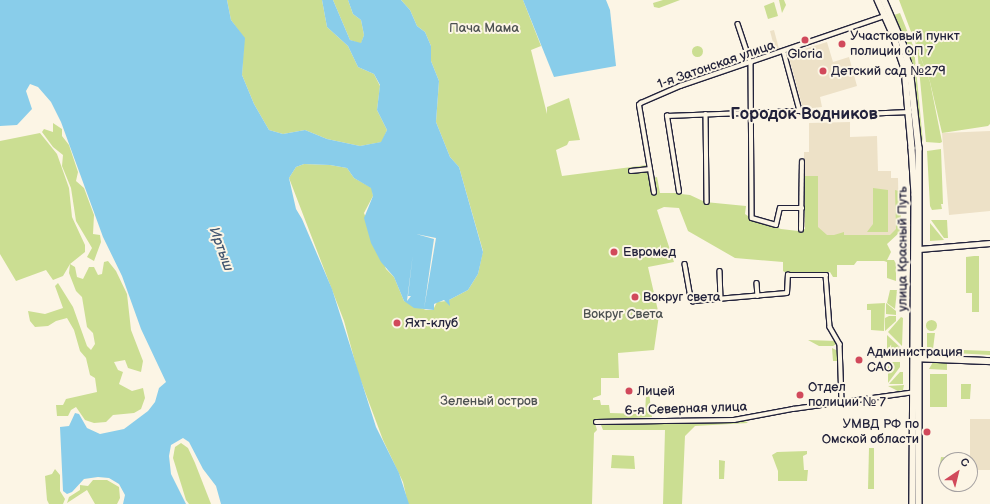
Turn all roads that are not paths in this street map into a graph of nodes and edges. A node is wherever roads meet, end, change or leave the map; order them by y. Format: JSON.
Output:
{"nodes":[{"id":1,"x":878,"y":0,"type":"edge"},
{"id":2,"x":884,"y":0,"type":"edge"},
{"id":3,"x":888,"y":15,"type":"junction"},
{"id":4,"x":738,"y":24,"type":"dead end"},
{"id":5,"x":784,"y":52,"type":"junction"},
{"id":6,"x":751,"y":63,"type":"junction"},
{"id":7,"x":800,"y":111,"type":"junction"},
{"id":8,"x":910,"y":112,"type":"junction"},
{"id":9,"x":751,"y":113,"type":"junction"},
{"id":10,"x":706,"y":114,"type":"junction"},
{"id":11,"x":915,"y":148,"type":"junction"},
{"id":12,"x":802,"y":162,"type":"dead end"},
{"id":13,"x":650,"y":169,"type":"junction"},
{"id":14,"x":631,"y":172,"type":"dead end"},
{"id":15,"x":679,"y":192,"type":"dead end"},
{"id":16,"x":654,"y":193,"type":"dead end"},
{"id":17,"x":707,"y":202,"type":"dead end"},
{"id":18,"x":802,"y":208,"type":"junction"},
{"id":19,"x":801,"y":230,"type":"dead end"},
{"id":20,"x":990,"y":243,"type":"edge"},
{"id":21,"x":919,"y":249,"type":"junction"},
{"id":22,"x":685,"y":264,"type":"dead end"},
{"id":23,"x":720,"y":272,"type":"dead end"},
{"id":24,"x":757,"y":283,"type":"dead end"},
{"id":25,"x":758,"y":296,"type":"junction"},
{"id":26,"x":721,"y":298,"type":"junction"},
{"id":27,"x":916,"y":358,"type":"junction"},
{"id":28,"x":990,"y":360,"type":"edge"},
{"id":29,"x":916,"y":392,"type":"junction"},
{"id":30,"x":842,"y":402,"type":"junction"},
{"id":31,"x":596,"y":422,"type":"dead end"},
{"id":32,"x":913,"y":504,"type":"edge"},
{"id":33,"x":919,"y":504,"type":"edge"}],
"edges":[{"from":1,"to":3,"type":"main road","name":"улица Красный Путь"},
{"from":2,"to":3,"type":"main road","name":"улица Красный Путь"},
{"from":3,"to":5,"type":"street","name":"1-я Затонская улица"},
{"from":3,"to":8,"type":"main road","name":"улица Красный Путь"},
{"from":3,"to":11,"type":"main road","name":"улица Красный Путь"},
{"from":4,"to":6,"type":"street"},
{"from":5,"to":6,"type":"street","name":"1-я Затонская улица"},
{"from":5,"to":7,"type":"street"},
{"from":6,"to":9,"type":"street"},
{"from":6,"to":13,"type":"street","name":"1-я Затонская улица"},
{"from":7,"to":8,"type":"street"},
{"from":7,"to":9,"type":"street"},
{"from":8,"to":11,"type":"main road","name":"улица Красный Путь"},
{"from":9,"to":10,"type":"street"},
{"from":9,"to":18,"type":"street"},
{"from":10,"to":15,"type":"street"},
{"from":10,"to":17,"type":"street"},
{"from":11,"to":21,"type":"main road","name":"улица Красный Путь"},
{"from":11,"to":27,"type":"main road","name":"улица Красный Путь"},
{"from":12,"to":18,"type":"street"},
{"from":13,"to":14,"type":"street"},
{"from":13,"to":16,"type":"street","name":"1-я Затонская улица"},
{"from":18,"to":19,"type":"street"},
{"from":20,"to":21,"type":"street"},
{"from":21,"to":27,"type":"main road","name":"улица Красный Путь"},
{"from":22,"to":26,"type":"street"},
{"from":23,"to":26,"type":"street"},
{"from":24,"to":25,"type":"street"},
{"from":25,"to":26,"type":"street"},
{"from":25,"to":30,"type":"street"},
{"from":27,"to":28,"type":"main road"},
{"from":27,"to":29,"type":"main road","name":"улица Красный Путь"},
{"from":29,"to":30,"type":"street","name":"6-я Северная улица"},
{"from":29,"to":32,"type":"main road","name":"улица Красный Путь"},
{"from":29,"to":33,"type":"main road","name":"улица Красный Путь"},
{"from":30,"to":31,"type":"street","name":"6-я Северная улица"}]}
